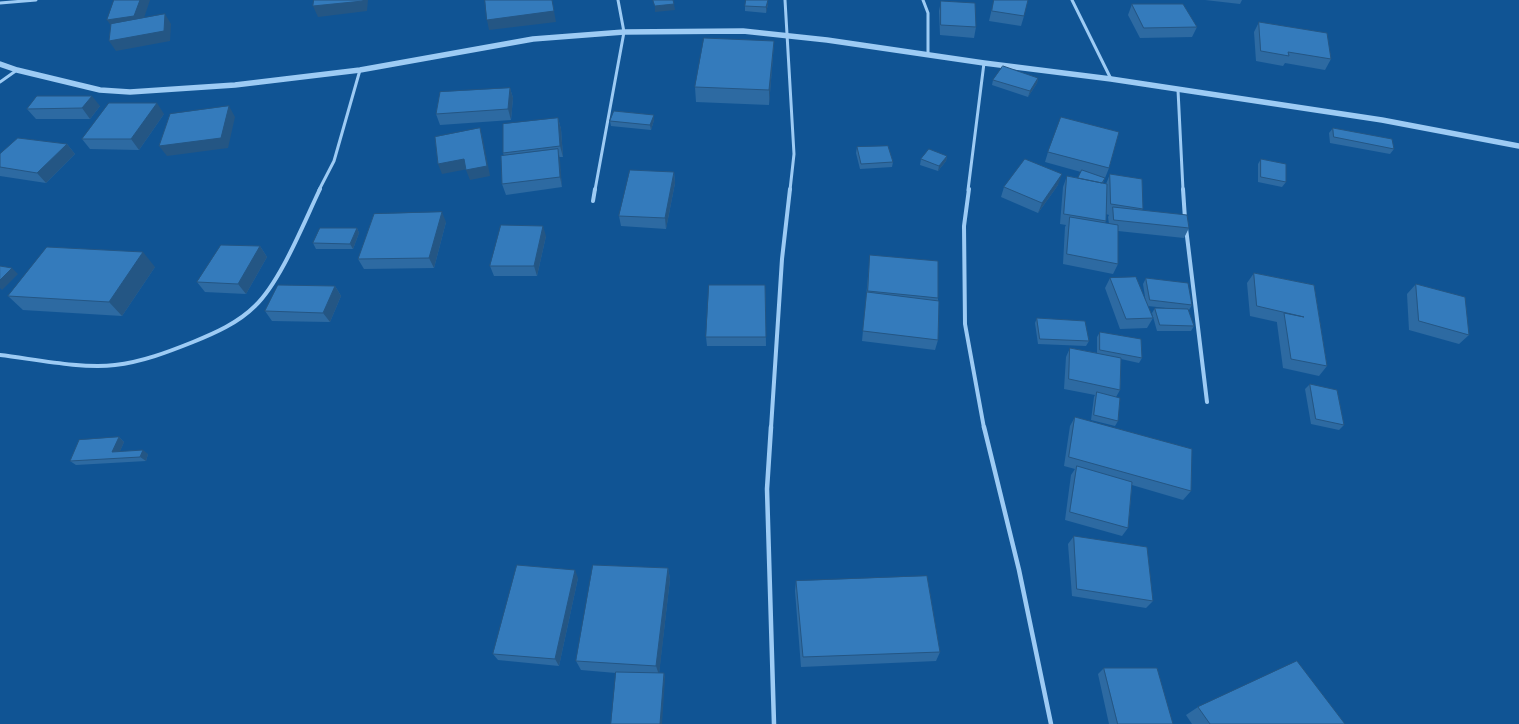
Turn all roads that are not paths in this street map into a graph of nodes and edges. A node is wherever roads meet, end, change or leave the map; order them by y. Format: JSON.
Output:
{"nodes":[{"id":1,"x":36,"y":0,"type":"edge"},
{"id":2,"x":618,"y":0,"type":"edge"},
{"id":3,"x":785,"y":0,"type":"edge"},
{"id":4,"x":923,"y":0,"type":"edge"},
{"id":5,"x":1072,"y":0,"type":"edge"},
{"id":6,"x":0,"y":3,"type":"edge"},
{"id":7,"x":624,"y":32,"type":"junction"},
{"id":8,"x":788,"y":36,"type":"junction"},
{"id":9,"x":928,"y":55,"type":"junction"},
{"id":10,"x":984,"y":63,"type":"junction"},
{"id":11,"x":0,"y":64,"type":"edge"},
{"id":12,"x":17,"y":70,"type":"junction"},
{"id":13,"x":360,"y":70,"type":"junction"},
{"id":14,"x":1111,"y":78,"type":"junction"},
{"id":15,"x":0,"y":82,"type":"edge"},
{"id":16,"x":1178,"y":90,"type":"junction"},
{"id":17,"x":1519,"y":146,"type":"edge"},
{"id":18,"x":593,"y":201,"type":"dead end"},
{"id":19,"x":0,"y":355,"type":"edge"},
{"id":20,"x":1207,"y":402,"type":"dead end"},
{"id":21,"x":774,"y":724,"type":"edge"},
{"id":22,"x":1051,"y":724,"type":"edge"}],
"edges":[{"from":1,"to":6,"type":"street"},
{"from":2,"to":7,"type":"street"},
{"from":3,"to":8,"type":"street"},
{"from":4,"to":9,"type":"street"},
{"from":5,"to":14,"type":"street"},
{"from":7,"to":8,"type":"street"},
{"from":7,"to":13,"type":"street"},
{"from":7,"to":18,"type":"street"},
{"from":8,"to":9,"type":"street"},
{"from":8,"to":21,"type":"street"},
{"from":9,"to":10,"type":"street"},
{"from":10,"to":14,"type":"street"},
{"from":10,"to":22,"type":"street"},
{"from":11,"to":12,"type":"street"},
{"from":12,"to":13,"type":"street"},
{"from":12,"to":15,"type":"street"},
{"from":13,"to":19,"type":"street"},
{"from":14,"to":16,"type":"street"},
{"from":16,"to":17,"type":"street"},
{"from":16,"to":20,"type":"street"}]}
